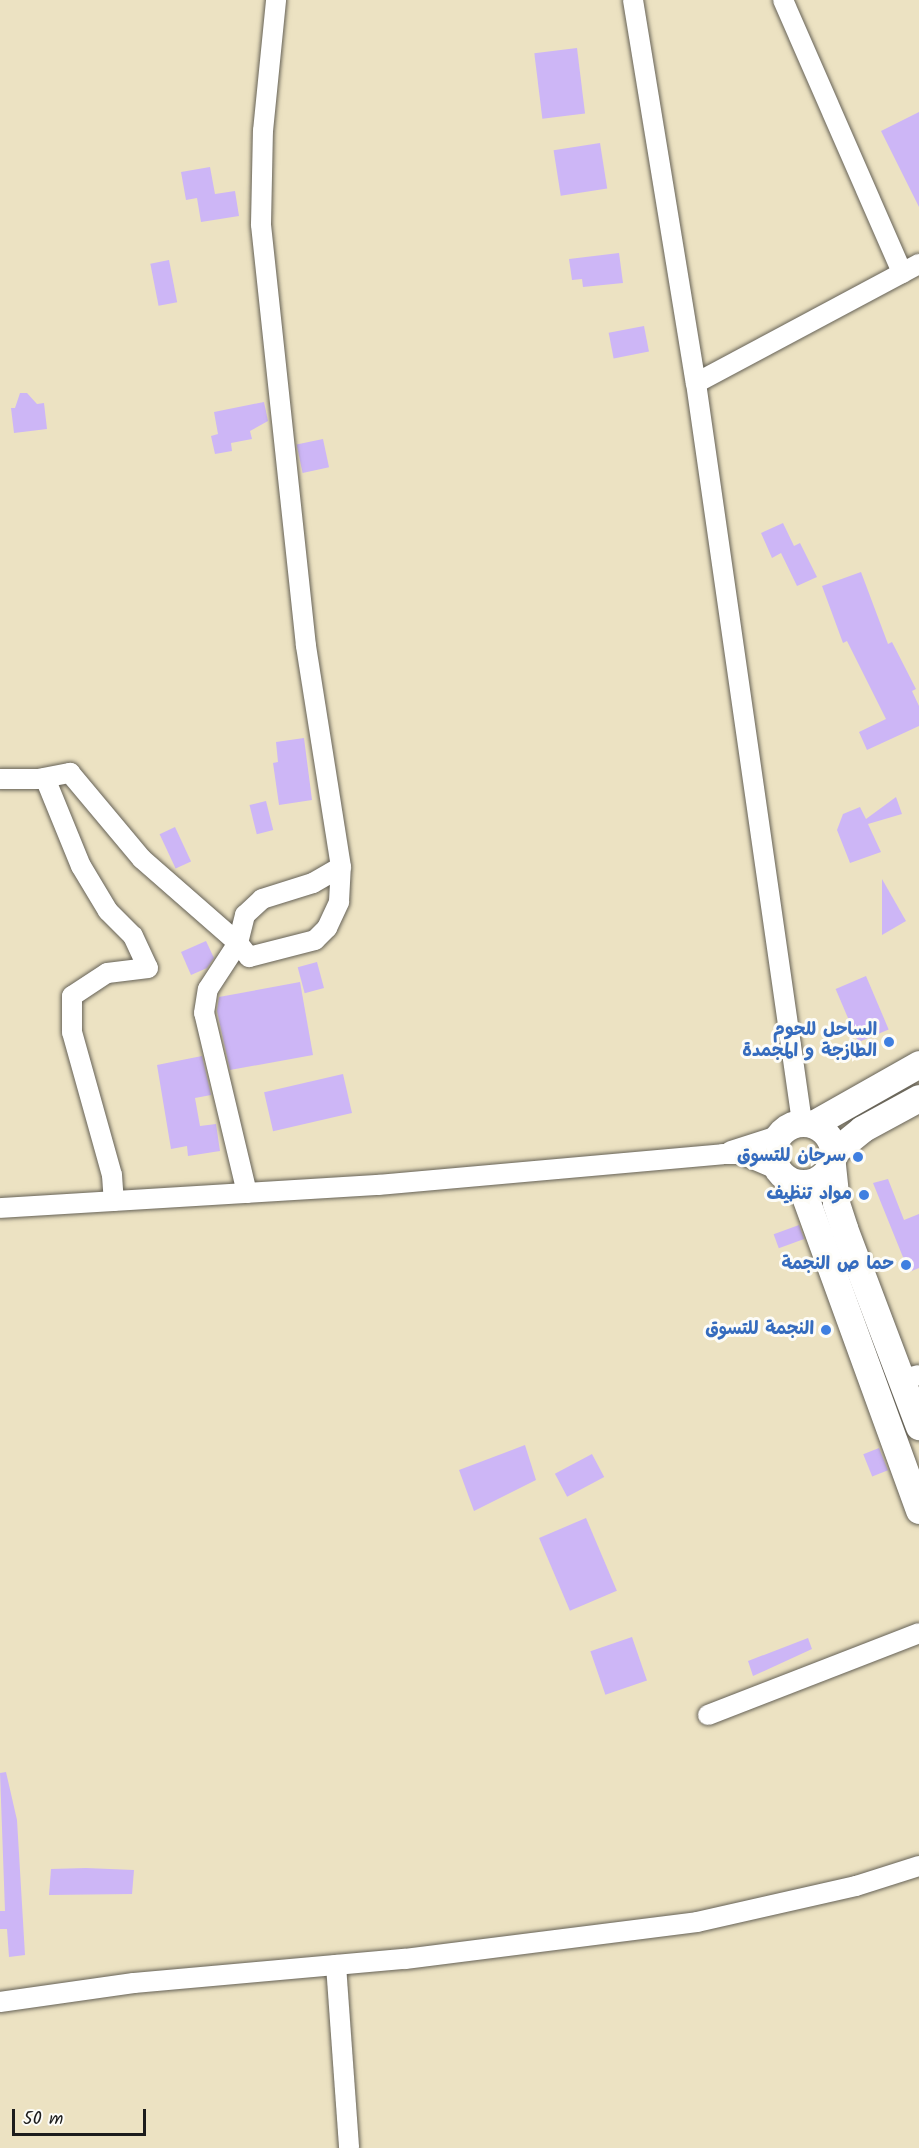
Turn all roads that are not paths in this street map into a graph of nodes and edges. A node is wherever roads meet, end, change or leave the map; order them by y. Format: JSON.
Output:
{"nodes":[{"id":1,"x":276,"y":0,"type":"edge"},
{"id":2,"x":633,"y":0,"type":"edge"},
{"id":3,"x":783,"y":0,"type":"edge"},
{"id":4,"x":910,"y":269,"type":"edge"},
{"id":5,"x":696,"y":383,"type":"junction"},
{"id":6,"x":45,"y":778,"type":"junction"},
{"id":7,"x":0,"y":779,"type":"edge"},
{"id":8,"x":341,"y":867,"type":"junction"},
{"id":9,"x":238,"y":943,"type":"junction"},
{"id":10,"x":919,"y":1064,"type":"edge"},
{"id":11,"x":919,"y":1098,"type":"edge"},
{"id":12,"x":807,"y":1123,"type":"junction"},
{"id":13,"x":778,"y":1136,"type":"junction"},
{"id":14,"x":723,"y":1154,"type":"junction"},
{"id":15,"x":833,"y":1158,"type":"junction"},
{"id":16,"x":777,"y":1169,"type":"junction"},
{"id":17,"x":800,"y":1183,"type":"junction"},
{"id":18,"x":247,"y":1193,"type":"junction"},
{"id":19,"x":114,"y":1200,"type":"junction"},
{"id":20,"x":0,"y":1208,"type":"edge"},
{"id":21,"x":911,"y":1377,"type":"edge"},
{"id":22,"x":919,"y":1426,"type":"edge"},
{"id":23,"x":919,"y":1510,"type":"edge"},
{"id":24,"x":919,"y":1633,"type":"edge"},
{"id":25,"x":708,"y":1715,"type":"dead end"},
{"id":26,"x":919,"y":1866,"type":"edge"},
{"id":27,"x":336,"y":1965,"type":"junction"},
{"id":28,"x":0,"y":2002,"type":"edge"},
{"id":29,"x":349,"y":2148,"type":"edge"}],
"edges":[{"from":1,"to":8,"type":"street"},
{"from":2,"to":5,"type":"street"},
{"from":3,"to":4,"type":"street"},
{"from":4,"to":5,"type":"street"},
{"from":5,"to":12,"type":"street"},
{"from":6,"to":7,"type":"street"},
{"from":6,"to":9,"type":"street"},
{"from":6,"to":19,"type":"street"},
{"from":8,"to":9,"type":"street"},
{"from":8,"to":9,"type":"street"},
{"from":9,"to":18,"type":"street"},
{"from":10,"to":12,"type":"main road"},
{"from":11,"to":15,"type":"main road"},
{"from":12,"to":13,"type":"main road"},
{"from":12,"to":15,"type":"main road"},
{"from":13,"to":14,"type":"street"},
{"from":13,"to":16,"type":"main road"},
{"from":14,"to":16,"type":"street"},
{"from":14,"to":18,"type":"street"},
{"from":15,"to":17,"type":"main road"},
{"from":15,"to":21,"type":"main road"},
{"from":16,"to":17,"type":"main road"},
{"from":17,"to":23,"type":"main road"},
{"from":18,"to":19,"type":"street"},
{"from":19,"to":20,"type":"street"},
{"from":21,"to":22,"type":"main road"},
{"from":24,"to":25,"type":"street"},
{"from":26,"to":27,"type":"street"},
{"from":27,"to":28,"type":"street"},
{"from":27,"to":29,"type":"street"}]}
